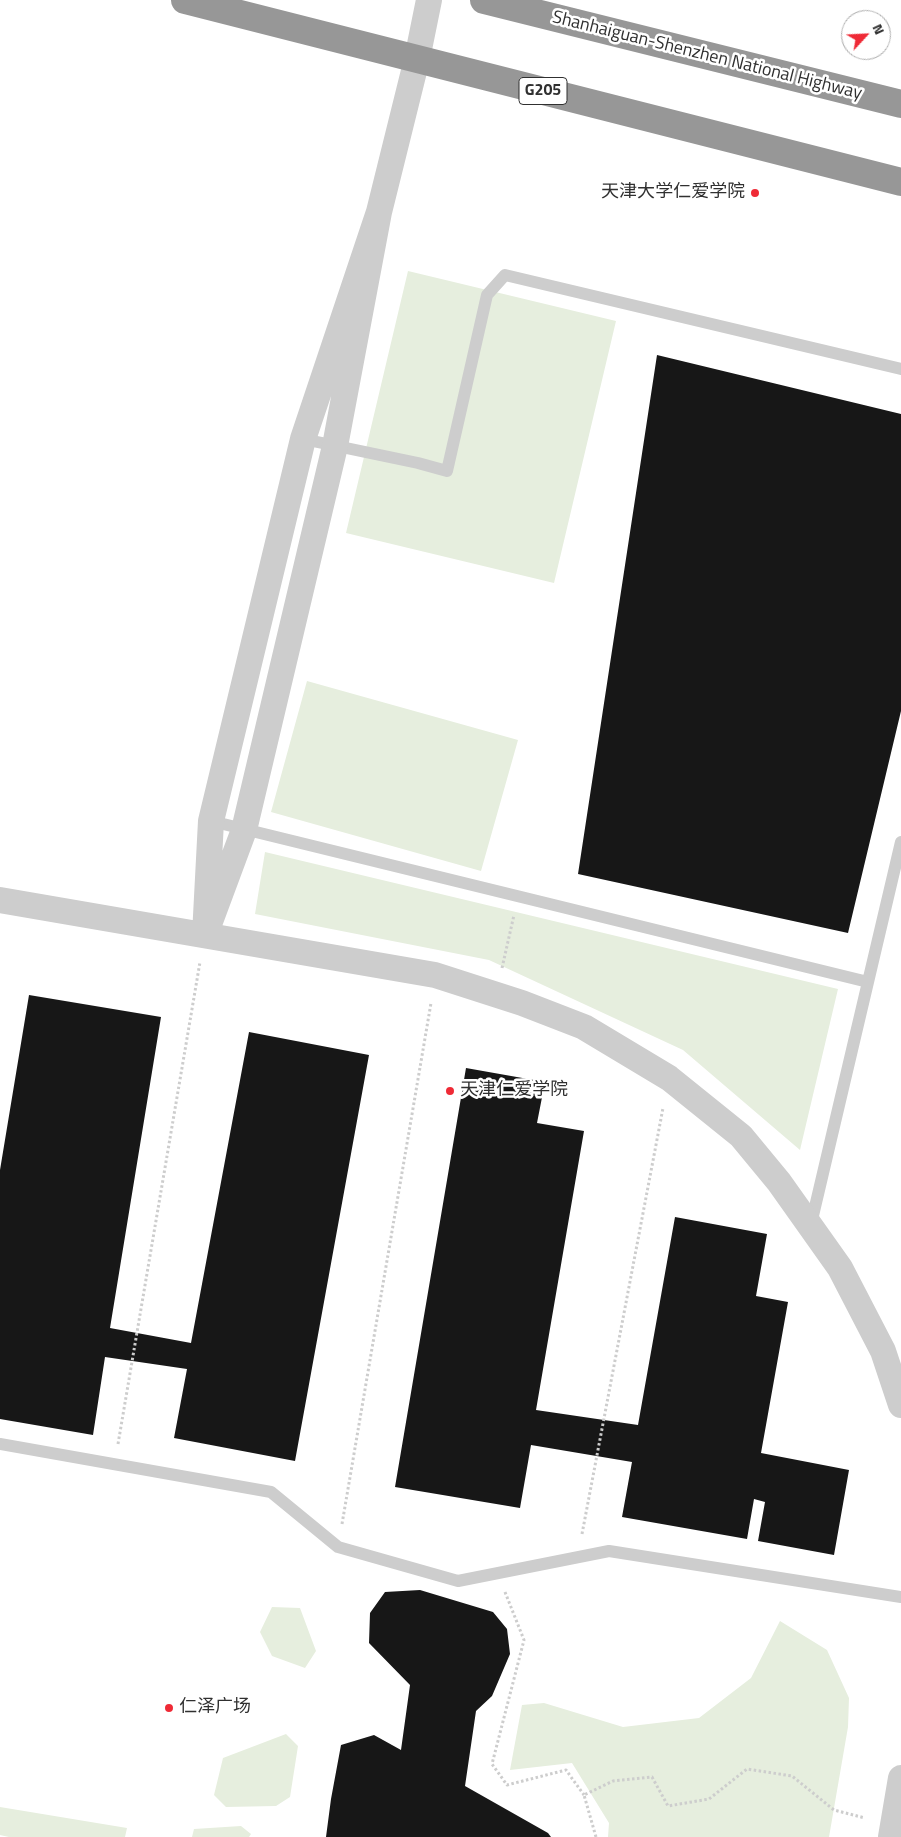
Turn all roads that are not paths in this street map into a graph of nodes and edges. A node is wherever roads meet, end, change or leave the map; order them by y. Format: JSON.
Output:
{"nodes":[{"id":1,"x":185,"y":0,"type":"edge"},
{"id":2,"x":429,"y":0,"type":"edge"},
{"id":3,"x":484,"y":0,"type":"edge"},
{"id":4,"x":417,"y":59,"type":"junction"},
{"id":5,"x":901,"y":104,"type":"edge"},
{"id":6,"x":901,"y":182,"type":"edge"},
{"id":7,"x":379,"y":212,"type":"junction"},
{"id":8,"x":901,"y":369,"type":"edge"},
{"id":9,"x":304,"y":440,"type":"junction"},
{"id":10,"x":335,"y":446,"type":"junction"},
{"id":11,"x":211,"y":820,"type":"junction"},
{"id":12,"x":244,"y":830,"type":"junction"},
{"id":13,"x":901,"y":842,"type":"edge"},
{"id":14,"x":0,"y":900,"type":"edge"},
{"id":15,"x":205,"y":936,"type":"junction"},
{"id":16,"x":868,"y":982,"type":"junction"},
{"id":17,"x":810,"y":1226,"type":"junction"},
{"id":18,"x":901,"y":1405,"type":"edge"},
{"id":19,"x":0,"y":1444,"type":"edge"},
{"id":20,"x":901,"y":1598,"type":"edge"},
{"id":21,"x":901,"y":1778,"type":"edge"},
{"id":22,"x":892,"y":1831,"type":"edge"}],
"edges":[{"from":1,"to":4,"type":"highway","number":"G205"},
{"from":2,"to":4,"type":"street"},
{"from":3,"to":5,"type":"highway","name":"Shanhaiguan-Shenzhen National Highway"},
{"from":4,"to":6,"type":"highway","number":"G205"},
{"from":4,"to":7,"type":"street"},
{"from":7,"to":9,"type":"street"},
{"from":7,"to":10,"type":"street"},
{"from":8,"to":10,"type":"lane"},
{"from":9,"to":10,"type":"lane"},
{"from":9,"to":11,"type":"street"},
{"from":10,"to":12,"type":"street"},
{"from":11,"to":12,"type":"lane"},
{"from":11,"to":15,"type":"street"},
{"from":12,"to":15,"type":"street"},
{"from":12,"to":16,"type":"lane"},
{"from":13,"to":16,"type":"lane"},
{"from":14,"to":15,"type":"street"},
{"from":15,"to":17,"type":"street"},
{"from":16,"to":17,"type":"lane"},
{"from":17,"to":18,"type":"street"},
{"from":19,"to":20,"type":"lane"},
{"from":21,"to":22,"type":"street"}]}
